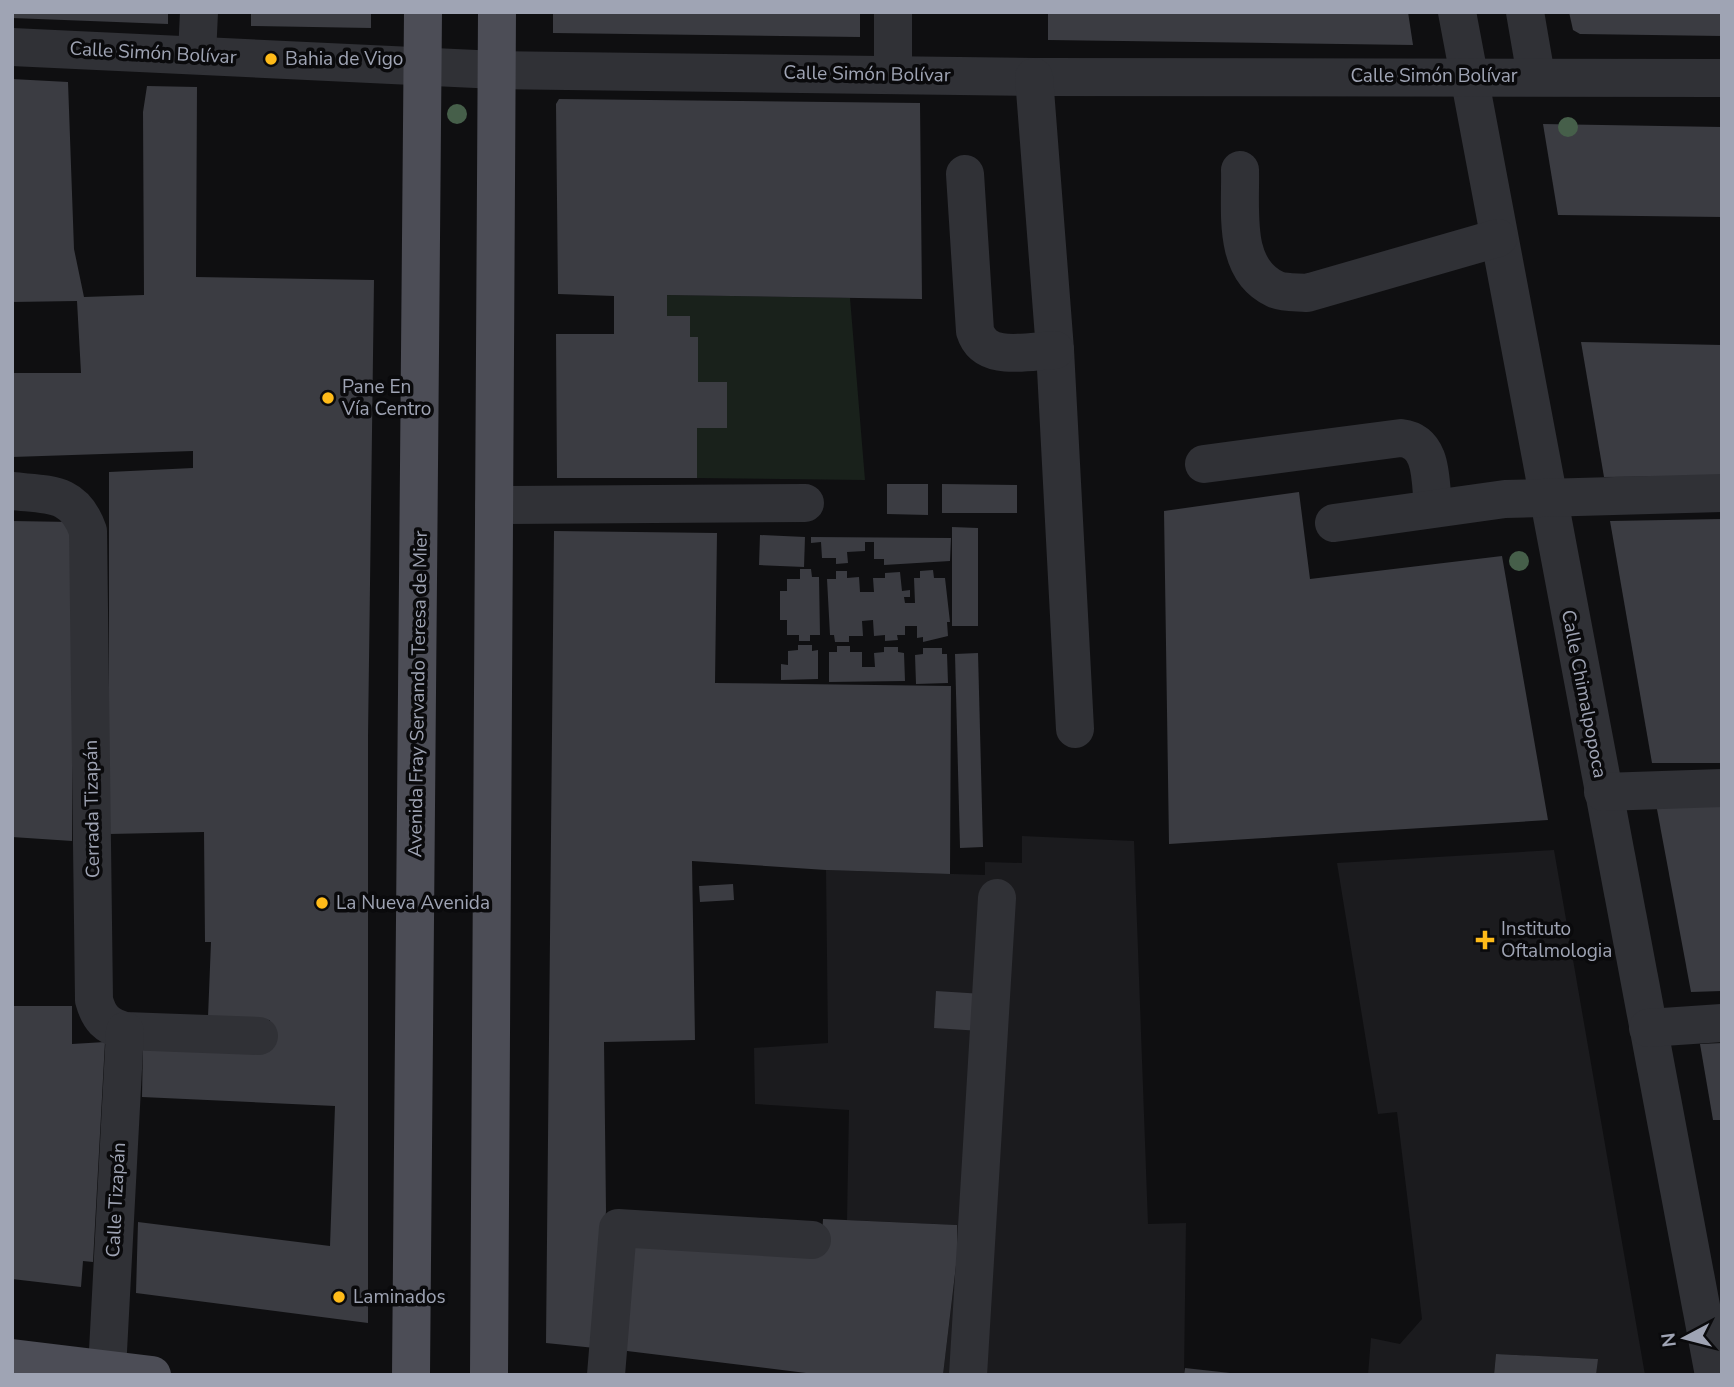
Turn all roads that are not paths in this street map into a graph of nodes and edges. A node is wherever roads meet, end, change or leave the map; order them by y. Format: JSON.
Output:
{"nodes":[{"id":1,"x":199,"y":12,"type":"edge"},
{"id":2,"x":424,"y":12,"type":"edge"},
{"id":3,"x":497,"y":12,"type":"edge"},
{"id":4,"x":893,"y":12,"type":"edge"},
{"id":5,"x":1457,"y":12,"type":"edge"},
{"id":6,"x":1525,"y":12,"type":"edge"},
{"id":7,"x":12,"y":47,"type":"edge"},
{"id":8,"x":197,"y":55,"type":"junction"},
{"id":9,"x":423,"y":66,"type":"junction"},
{"id":10,"x":497,"y":70,"type":"junction"},
{"id":11,"x":893,"y":75,"type":"junction"},
{"id":12,"x":1467,"y":76,"type":"junction"},
{"id":13,"x":1536,"y":76,"type":"junction"},
{"id":14,"x":1034,"y":77,"type":"junction"},
{"id":15,"x":1722,"y":78,"type":"edge"},
{"id":16,"x":1240,"y":170,"type":"dead end"},
{"id":17,"x":965,"y":174,"type":"dead end"},
{"id":18,"x":1498,"y":238,"type":"junction"},
{"id":19,"x":1055,"y":350,"type":"junction"},
{"id":20,"x":1205,"y":464,"type":"dead end"},
{"id":21,"x":12,"y":491,"type":"edge"},
{"id":22,"x":1722,"y":493,"type":"edge"},
{"id":23,"x":1548,"y":500,"type":"junction"},
{"id":24,"x":805,"y":503,"type":"dead end"},
{"id":25,"x":494,"y":505,"type":"junction"},
{"id":26,"x":1433,"y":508,"type":"junction"},
{"id":27,"x":1334,"y":523,"type":"dead end"},
{"id":28,"x":1075,"y":730,"type":"dead end"},
{"id":29,"x":1722,"y":788,"type":"edge"},
{"id":30,"x":1603,"y":792,"type":"junction"},
{"id":31,"x":998,"y":898,"type":"dead end"},
{"id":32,"x":1722,"y":1023,"type":"edge"},
{"id":33,"x":1648,"y":1028,"type":"junction"},
{"id":34,"x":125,"y":1031,"type":"junction"},
{"id":35,"x":259,"y":1036,"type":"dead end"},
{"id":36,"x":812,"y":1240,"type":"dead end"},
{"id":37,"x":12,"y":1358,"type":"edge"},
{"id":38,"x":107,"y":1370,"type":"junction"},
{"id":39,"x":152,"y":1375,"type":"edge"},
{"id":40,"x":411,"y":1375,"type":"edge"},
{"id":41,"x":489,"y":1375,"type":"edge"},
{"id":42,"x":606,"y":1375,"type":"edge"},
{"id":43,"x":968,"y":1375,"type":"edge"},
{"id":44,"x":1714,"y":1375,"type":"edge"}],
"edges":[{"from":1,"to":8,"type":"street"},
{"from":2,"to":9,"type":"main road","name":"Avenida Fray Servando Teresa de Mier"},
{"from":3,"to":10,"type":"main road"},
{"from":4,"to":11,"type":"street"},
{"from":5,"to":12,"type":"street","name":"Calle Chimalpopoca"},
{"from":6,"to":13,"type":"street"},
{"from":7,"to":8,"type":"street","name":"Calle Simón Bolívar"},
{"from":8,"to":9,"type":"street","name":"Calle Simón Bolívar"},
{"from":9,"to":10,"type":"street","name":"Calle Simón Bolívar"},
{"from":9,"to":40,"type":"main road","name":"Avenida Fray Servando Teresa de Mier"},
{"from":10,"to":11,"type":"street","name":"Calle Simón Bolívar"},
{"from":10,"to":25,"type":"main road"},
{"from":11,"to":14,"type":"street","name":"Calle Simón Bolívar"},
{"from":12,"to":13,"type":"street","name":"Calle Simón Bolívar"},
{"from":12,"to":14,"type":"street","name":"Calle Simón Bolívar"},
{"from":12,"to":18,"type":"street","name":"Calle Chimalpopoca"},
{"from":13,"to":15,"type":"street","name":"Calle Simón Bolívar"},
{"from":14,"to":19,"type":"street"},
{"from":16,"to":18,"type":"street"},
{"from":17,"to":19,"type":"street"},
{"from":18,"to":23,"type":"street","name":"Calle Chimalpopoca"},
{"from":19,"to":28,"type":"street"},
{"from":20,"to":26,"type":"street"},
{"from":21,"to":34,"type":"street","name":"Cerrada Tizapán"},
{"from":22,"to":23,"type":"street"},
{"from":23,"to":26,"type":"street"},
{"from":23,"to":30,"type":"street","name":"Calle Chimalpopoca"},
{"from":24,"to":25,"type":"street"},
{"from":25,"to":41,"type":"main road"},
{"from":26,"to":27,"type":"street"},
{"from":29,"to":30,"type":"street"},
{"from":30,"to":33,"type":"street","name":"Calle Chimalpopoca"},
{"from":31,"to":43,"type":"street"},
{"from":32,"to":33,"type":"street"},
{"from":33,"to":44,"type":"street","name":"Calle Chimalpopoca"},
{"from":34,"to":35,"type":"street"},
{"from":34,"to":38,"type":"street","name":"Calle Tizapán"},
{"from":36,"to":42,"type":"street"},
{"from":37,"to":38,"type":"main road"},
{"from":38,"to":39,"type":"main road"}]}
